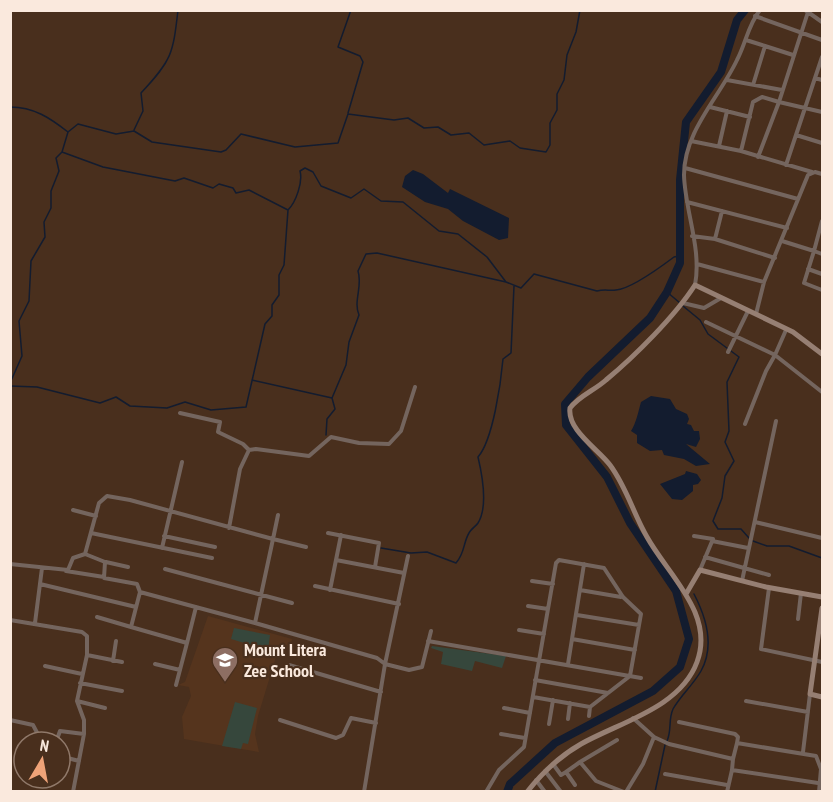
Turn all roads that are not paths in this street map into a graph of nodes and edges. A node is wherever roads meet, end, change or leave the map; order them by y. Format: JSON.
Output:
{"nodes":[{"id":1,"x":760,"y":10,"type":"edge"},
{"id":2,"x":806,"y":11,"type":"edge"},
{"id":3,"x":755,"y":16,"type":"junction"},
{"id":4,"x":822,"y":22,"type":"edge"},
{"id":5,"x":800,"y":32,"type":"junction"},
{"id":6,"x":746,"y":40,"type":"junction"},
{"id":7,"x":822,"y":40,"type":"edge"},
{"id":8,"x":765,"y":46,"type":"junction"},
{"id":9,"x":793,"y":55,"type":"junction"},
{"id":10,"x":822,"y":57,"type":"edge"},
{"id":11,"x":815,"y":78,"type":"junction"},
{"id":12,"x":727,"y":80,"type":"junction"},
{"id":13,"x":822,"y":80,"type":"edge"},
{"id":14,"x":753,"y":85,"type":"junction"},
{"id":15,"x":782,"y":90,"type":"junction"},
{"id":16,"x":779,"y":102,"type":"junction"},
{"id":17,"x":709,"y":107,"type":"junction"},
{"id":18,"x":804,"y":108,"type":"junction"},
{"id":19,"x":727,"y":111,"type":"junction"},
{"id":20,"x":822,"y":112,"type":"edge"},
{"id":21,"x":750,"y":117,"type":"junction"},
{"id":22,"x":796,"y":135,"type":"junction"},
{"id":23,"x":691,"y":141,"type":"junction"},
{"id":24,"x":822,"y":143,"type":"edge"},
{"id":25,"x":719,"y":146,"type":"junction"},
{"id":26,"x":741,"y":151,"type":"junction"},
{"id":27,"x":758,"y":157,"type":"junction"},
{"id":28,"x":786,"y":165,"type":"junction"},
{"id":29,"x":685,"y":168,"type":"junction"},
{"id":30,"x":815,"y":172,"type":"junction"},
{"id":31,"x":822,"y":174,"type":"edge"},
{"id":32,"x":798,"y":199,"type":"junction"},
{"id":33,"x":687,"y":202,"type":"junction"},
{"id":34,"x":722,"y":211,"type":"junction"},
{"id":35,"x":822,"y":221,"type":"edge"},
{"id":36,"x":787,"y":228,"type":"junction"},
{"id":37,"x":692,"y":236,"type":"junction"},
{"id":38,"x":715,"y":239,"type":"junction"},
{"id":39,"x":782,"y":241,"type":"junction"},
{"id":40,"x":813,"y":251,"type":"junction"},
{"id":41,"x":822,"y":254,"type":"edge"},
{"id":42,"x":775,"y":258,"type":"junction"},
{"id":43,"x":697,"y":264,"type":"junction"},
{"id":44,"x":808,"y":268,"type":"junction"},
{"id":45,"x":822,"y":274,"type":"edge"},
{"id":46,"x":764,"y":282,"type":"junction"},
{"id":47,"x":695,"y":285,"type":"junction"},
{"id":48,"x":822,"y":290,"type":"edge"},
{"id":49,"x":721,"y":298,"type":"junction"},
{"id":50,"x":682,"y":304,"type":"junction"},
{"id":51,"x":748,"y":311,"type":"junction"},
{"id":52,"x":756,"y":314,"type":"junction"},
{"id":53,"x":706,"y":322,"type":"dead end"},
{"id":54,"x":786,"y":330,"type":"junction"},
{"id":55,"x":736,"y":337,"type":"junction"},
{"id":56,"x":728,"y":352,"type":"dead end"},
{"id":57,"x":822,"y":354,"type":"edge"},
{"id":58,"x":775,"y":355,"type":"junction"},
{"id":59,"x":415,"y":387,"type":"dead end"},
{"id":60,"x":822,"y":392,"type":"edge"},
{"id":61,"x":180,"y":413,"type":"dead end"},
{"id":62,"x":776,"y":421,"type":"dead end"},
{"id":63,"x":745,"y":424,"type":"dead end"},
{"id":64,"x":249,"y":450,"type":"junction"},
{"id":65,"x":182,"y":462,"type":"dead end"},
{"id":66,"x":73,"y":510,"type":"dead end"},
{"id":67,"x":171,"y":513,"type":"junction"},
{"id":68,"x":278,"y":515,"type":"dead end"},
{"id":69,"x":96,"y":516,"type":"junction"},
{"id":70,"x":755,"y":522,"type":"junction"},
{"id":71,"x":229,"y":528,"type":"junction"},
{"id":72,"x":91,"y":532,"type":"junction"},
{"id":73,"x":328,"y":533,"type":"dead end"},
{"id":74,"x":341,"y":535,"type":"junction"},
{"id":75,"x":164,"y":536,"type":"junction"},
{"id":76,"x":694,"y":536,"type":"dead end"},
{"id":77,"x":822,"y":538,"type":"edge"},
{"id":78,"x":273,"y":539,"type":"junction"},
{"id":79,"x":712,"y":541,"type":"junction"},
{"id":80,"x":748,"y":546,"type":"junction"},
{"id":81,"x":215,"y":547,"type":"dead end"},
{"id":82,"x":306,"y":547,"type":"dead end"},
{"id":83,"x":162,"y":548,"type":"junction"},
{"id":84,"x":85,"y":555,"type":"junction"},
{"id":85,"x":408,"y":555,"type":"dead end"},
{"id":86,"x":705,"y":557,"type":"junction"},
{"id":87,"x":212,"y":558,"type":"dead end"},
{"id":88,"x":336,"y":560,"type":"junction"},
{"id":89,"x":106,"y":562,"type":"junction"},
{"id":90,"x":10,"y":564,"type":"edge"},
{"id":91,"x":585,"y":564,"type":"junction"},
{"id":92,"x":128,"y":567,"type":"dead end"},
{"id":93,"x":375,"y":567,"type":"junction"},
{"id":94,"x":42,"y":568,"type":"junction"},
{"id":95,"x":745,"y":568,"type":"junction"},
{"id":96,"x":165,"y":569,"type":"dead end"},
{"id":97,"x":700,"y":570,"type":"junction"},
{"id":98,"x":66,"y":571,"type":"junction"},
{"id":99,"x":404,"y":573,"type":"junction"},
{"id":100,"x":769,"y":575,"type":"dead end"},
{"id":101,"x":104,"y":577,"type":"junction"},
{"id":102,"x":532,"y":581,"type":"dead end"},
{"id":103,"x":742,"y":581,"type":"junction"},
{"id":104,"x":40,"y":584,"type":"junction"},
{"id":105,"x":553,"y":584,"type":"junction"},
{"id":106,"x":315,"y":586,"type":"dead end"},
{"id":107,"x":769,"y":588,"type":"junction"},
{"id":108,"x":330,"y":590,"type":"junction"},
{"id":109,"x":580,"y":590,"type":"junction"},
{"id":110,"x":140,"y":592,"type":"junction"},
{"id":111,"x":262,"y":593,"type":"junction"},
{"id":112,"x":801,"y":593,"type":"junction"},
{"id":113,"x":686,"y":594,"type":"junction"},
{"id":114,"x":623,"y":597,"type":"junction"},
{"id":115,"x":822,"y":597,"type":"edge"},
{"id":116,"x":292,"y":603,"type":"dead end"},
{"id":117,"x":399,"y":604,"type":"junction"},
{"id":118,"x":528,"y":606,"type":"dead end"},
{"id":119,"x":136,"y":607,"type":"junction"},
{"id":120,"x":196,"y":607,"type":"junction"},
{"id":121,"x":642,"y":607,"type":"dead end"},
{"id":122,"x":822,"y":608,"type":"edge"},
{"id":123,"x":548,"y":609,"type":"junction"},
{"id":124,"x":641,"y":614,"type":"junction"},
{"id":125,"x":577,"y":615,"type":"junction"},
{"id":126,"x":97,"y":617,"type":"dead end"},
{"id":127,"x":798,"y":619,"type":"dead end"},
{"id":128,"x":10,"y":620,"type":"edge"},
{"id":129,"x":34,"y":623,"type":"junction"},
{"id":130,"x":255,"y":623,"type":"junction"},
{"id":131,"x":639,"y":625,"type":"junction"},
{"id":132,"x":131,"y":627,"type":"junction"},
{"id":133,"x":519,"y":630,"type":"dead end"},
{"id":134,"x":431,"y":631,"type":"dead end"},
{"id":135,"x":544,"y":634,"type":"junction"},
{"id":136,"x":572,"y":639,"type":"junction"},
{"id":137,"x":116,"y":641,"type":"dead end"},
{"id":138,"x":428,"y":641,"type":"junction"},
{"id":139,"x":187,"y":643,"type":"junction"},
{"id":140,"x":635,"y":650,"type":"junction"},
{"id":141,"x":87,"y":655,"type":"junction"},
{"id":142,"x":540,"y":659,"type":"junction"},
{"id":143,"x":815,"y":660,"type":"junction"},
{"id":144,"x":113,"y":661,"type":"junction"},
{"id":145,"x":122,"y":662,"type":"dead end"},
{"id":146,"x":822,"y":662,"type":"edge"},
{"id":147,"x":154,"y":664,"type":"dead end"},
{"id":148,"x":385,"y":664,"type":"junction"},
{"id":149,"x":568,"y":664,"type":"junction"},
{"id":150,"x":45,"y":666,"type":"dead end"},
{"id":151,"x":289,"y":666,"type":"dead end"},
{"id":152,"x":180,"y":670,"type":"junction"},
{"id":153,"x":82,"y":674,"type":"junction"},
{"id":154,"x":630,"y":676,"type":"junction"},
{"id":155,"x":641,"y":678,"type":"dead end"},
{"id":156,"x":535,"y":680,"type":"junction"},
{"id":157,"x":80,"y":683,"type":"junction"},
{"id":158,"x":176,"y":684,"type":"dead end"},
{"id":159,"x":122,"y":691,"type":"dead end"},
{"id":160,"x":381,"y":692,"type":"junction"},
{"id":161,"x":609,"y":693,"type":"junction"},
{"id":162,"x":810,"y":694,"type":"junction"},
{"id":163,"x":533,"y":697,"type":"junction"},
{"id":164,"x":822,"y":697,"type":"edge"},
{"id":165,"x":553,"y":700,"type":"junction"},
{"id":166,"x":77,"y":701,"type":"junction"},
{"id":167,"x":746,"y":701,"type":"dead end"},
{"id":168,"x":570,"y":704,"type":"junction"},
{"id":169,"x":590,"y":707,"type":"junction"},
{"id":170,"x":105,"y":708,"type":"dead end"},
{"id":171,"x":504,"y":708,"type":"dead end"},
{"id":172,"x":808,"y":712,"type":"junction"},
{"id":173,"x":530,"y":713,"type":"junction"},
{"id":174,"x":589,"y":716,"type":"dead end"},
{"id":175,"x":633,"y":718,"type":"junction"},
{"id":176,"x":568,"y":719,"type":"dead end"},
{"id":177,"x":10,"y":720,"type":"edge"},
{"id":178,"x":280,"y":720,"type":"dead end"},
{"id":179,"x":679,"y":722,"type":"dead end"},
{"id":180,"x":376,"y":723,"type":"junction"},
{"id":181,"x":549,"y":724,"type":"dead end"},
{"id":182,"x":36,"y":730,"type":"edge"},
{"id":183,"x":72,"y":732,"type":"edge"},
{"id":184,"x":84,"y":734,"type":"junction"},
{"id":185,"x":501,"y":734,"type":"dead end"},
{"id":186,"x":654,"y":737,"type":"junction"},
{"id":187,"x":525,"y":738,"type":"junction"},
{"id":188,"x":617,"y":740,"type":"dead end"},
{"id":189,"x":737,"y":743,"type":"junction"},
{"id":190,"x":803,"y":752,"type":"junction"},
{"id":191,"x":72,"y":759,"type":"edge"},
{"id":192,"x":733,"y":759,"type":"junction"},
{"id":193,"x":79,"y":761,"type":"junction"},
{"id":194,"x":580,"y":762,"type":"junction"},
{"id":195,"x":553,"y":764,"type":"junction"},
{"id":196,"x":822,"y":769,"type":"edge"},
{"id":197,"x":732,"y":770,"type":"junction"},
{"id":198,"x":545,"y":771,"type":"junction"},
{"id":199,"x":566,"y":772,"type":"junction"},
{"id":200,"x":665,"y":774,"type":"dead end"},
{"id":201,"x":536,"y":780,"type":"junction"},
{"id":202,"x":818,"y":783,"type":"junction"},
{"id":203,"x":575,"y":785,"type":"dead end"},
{"id":204,"x":727,"y":786,"type":"junction"},
{"id":205,"x":528,"y":791,"type":"edge"},
{"id":206,"x":73,"y":792,"type":"edge"},
{"id":207,"x":364,"y":792,"type":"edge"},
{"id":208,"x":486,"y":792,"type":"edge"},
{"id":209,"x":545,"y":792,"type":"edge"},
{"id":210,"x":561,"y":792,"type":"edge"},
{"id":211,"x":625,"y":792,"type":"edge"},
{"id":212,"x":727,"y":792,"type":"edge"},
{"id":213,"x":819,"y":792,"type":"edge"}],
"edges":[{"from":1,"to":3,"type":"street"},
{"from":2,"to":4,"type":"street"},
{"from":2,"to":5,"type":"street"},
{"from":3,"to":5,"type":"street"},
{"from":3,"to":6,"type":"street"},
{"from":5,"to":7,"type":"street"},
{"from":5,"to":9,"type":"street"},
{"from":6,"to":8,"type":"street"},
{"from":6,"to":12,"type":"street"},
{"from":8,"to":9,"type":"street"},
{"from":8,"to":14,"type":"street"},
{"from":9,"to":15,"type":"street"},
{"from":10,"to":11,"type":"street"},
{"from":11,"to":13,"type":"street"},
{"from":11,"to":18,"type":"street"},
{"from":12,"to":14,"type":"street"},
{"from":12,"to":17,"type":"street"},
{"from":14,"to":15,"type":"street"},
{"from":15,"to":16,"type":"street"},
{"from":16,"to":18,"type":"street"},
{"from":16,"to":21,"type":"street"},
{"from":16,"to":27,"type":"street"},
{"from":17,"to":19,"type":"street"},
{"from":17,"to":23,"type":"street"},
{"from":18,"to":20,"type":"street"},
{"from":18,"to":22,"type":"street"},
{"from":19,"to":21,"type":"street"},
{"from":19,"to":25,"type":"street"},
{"from":21,"to":26,"type":"street"},
{"from":22,"to":24,"type":"street"},
{"from":22,"to":28,"type":"street"},
{"from":23,"to":25,"type":"street"},
{"from":23,"to":29,"type":"street"},
{"from":25,"to":26,"type":"street"},
{"from":26,"to":27,"type":"street"},
{"from":27,"to":28,"type":"street"},
{"from":28,"to":30,"type":"street"},
{"from":29,"to":32,"type":"street"},
{"from":29,"to":33,"type":"street"},
{"from":30,"to":31,"type":"street"},
{"from":30,"to":32,"type":"street"},
{"from":32,"to":36,"type":"street"},
{"from":33,"to":34,"type":"street"},
{"from":33,"to":37,"type":"street"},
{"from":34,"to":36,"type":"street"},
{"from":34,"to":38,"type":"street"},
{"from":35,"to":40,"type":"street"},
{"from":36,"to":39,"type":"street"},
{"from":37,"to":38,"type":"street"},
{"from":37,"to":43,"type":"street"},
{"from":38,"to":42,"type":"street"},
{"from":39,"to":40,"type":"street"},
{"from":39,"to":42,"type":"street"},
{"from":40,"to":41,"type":"street"},
{"from":40,"to":44,"type":"street"},
{"from":42,"to":46,"type":"street"},
{"from":43,"to":46,"type":"street"},
{"from":43,"to":47,"type":"street"},
{"from":44,"to":45,"type":"street"},
{"from":44,"to":48,"type":"street"},
{"from":46,"to":52,"type":"street"},
{"from":47,"to":49,"type":"street"},
{"from":47,"to":50,"type":"street"},
{"from":49,"to":50,"type":"street"},
{"from":49,"to":51,"type":"street"},
{"from":50,"to":113,"type":"street"},
{"from":51,"to":52,"type":"street"},
{"from":51,"to":55,"type":"street"},
{"from":52,"to":54,"type":"street"},
{"from":53,"to":55,"type":"street"},
{"from":54,"to":57,"type":"street"},
{"from":54,"to":58,"type":"street"},
{"from":55,"to":56,"type":"street"},
{"from":55,"to":58,"type":"street"},
{"from":58,"to":60,"type":"street"},
{"from":58,"to":63,"type":"street"},
{"from":59,"to":64,"type":"street"},
{"from":61,"to":64,"type":"street"},
{"from":62,"to":70,"type":"street"},
{"from":64,"to":71,"type":"street"},
{"from":65,"to":67,"type":"street"},
{"from":66,"to":69,"type":"street"},
{"from":67,"to":69,"type":"street"},
{"from":67,"to":71,"type":"street"},
{"from":67,"to":75,"type":"street"},
{"from":68,"to":78,"type":"street"},
{"from":69,"to":72,"type":"street"},
{"from":70,"to":77,"type":"street"},
{"from":70,"to":80,"type":"street"},
{"from":71,"to":78,"type":"street"},
{"from":72,"to":83,"type":"street"},
{"from":72,"to":84,"type":"street"},
{"from":73,"to":74,"type":"street"},
{"from":74,"to":88,"type":"street"},
{"from":74,"to":93,"type":"street"},
{"from":75,"to":81,"type":"street"},
{"from":75,"to":83,"type":"street"},
{"from":76,"to":79,"type":"street"},
{"from":78,"to":82,"type":"street"},
{"from":78,"to":111,"type":"street"},
{"from":79,"to":80,"type":"street"},
{"from":79,"to":86,"type":"street"},
{"from":80,"to":95,"type":"street"},
{"from":83,"to":87,"type":"street"},
{"from":84,"to":89,"type":"street"},
{"from":84,"to":98,"type":"street"},
{"from":85,"to":99,"type":"street"},
{"from":86,"to":95,"type":"street"},
{"from":86,"to":97,"type":"street"},
{"from":88,"to":93,"type":"street"},
{"from":88,"to":108,"type":"street"},
{"from":89,"to":92,"type":"street"},
{"from":89,"to":101,"type":"street"},
{"from":90,"to":94,"type":"street"},
{"from":91,"to":105,"type":"street"},
{"from":91,"to":109,"type":"street"},
{"from":91,"to":114,"type":"street"},
{"from":93,"to":99,"type":"street"},
{"from":94,"to":98,"type":"street"},
{"from":94,"to":104,"type":"street"},
{"from":95,"to":100,"type":"street"},
{"from":95,"to":103,"type":"street"},
{"from":96,"to":111,"type":"street"},
{"from":97,"to":103,"type":"street"},
{"from":97,"to":113,"type":"street"},
{"from":98,"to":101,"type":"street"},
{"from":99,"to":117,"type":"street"},
{"from":101,"to":110,"type":"street"},
{"from":102,"to":105,"type":"street"},
{"from":103,"to":107,"type":"street"},
{"from":104,"to":119,"type":"street"},
{"from":104,"to":129,"type":"street"},
{"from":105,"to":123,"type":"street"},
{"from":106,"to":108,"type":"street"},
{"from":107,"to":112,"type":"street"},
{"from":107,"to":143,"type":"street"},
{"from":108,"to":117,"type":"street"},
{"from":109,"to":114,"type":"street"},
{"from":109,"to":125,"type":"street"},
{"from":110,"to":119,"type":"street"},
{"from":110,"to":120,"type":"street"},
{"from":111,"to":116,"type":"street"},
{"from":111,"to":130,"type":"street"},
{"from":112,"to":115,"type":"street"},
{"from":112,"to":127,"type":"street"},
{"from":113,"to":175,"type":"street"},
{"from":114,"to":124,"type":"street"},
{"from":117,"to":148,"type":"street"},
{"from":118,"to":123,"type":"street"},
{"from":119,"to":132,"type":"street"},
{"from":120,"to":130,"type":"street"},
{"from":120,"to":139,"type":"street"},
{"from":121,"to":124,"type":"street"},
{"from":122,"to":143,"type":"street"},
{"from":123,"to":135,"type":"street"},
{"from":124,"to":131,"type":"street"},
{"from":125,"to":131,"type":"street"},
{"from":125,"to":136,"type":"street"},
{"from":126,"to":132,"type":"street"},
{"from":128,"to":129,"type":"street"},
{"from":129,"to":141,"type":"street"},
{"from":130,"to":148,"type":"street"},
{"from":131,"to":140,"type":"street"},
{"from":132,"to":139,"type":"street"},
{"from":133,"to":135,"type":"street"},
{"from":134,"to":138,"type":"street"},
{"from":135,"to":142,"type":"street"},
{"from":136,"to":140,"type":"street"},
{"from":136,"to":149,"type":"street"},
{"from":137,"to":144,"type":"street"},
{"from":138,"to":142,"type":"street"},
{"from":138,"to":148,"type":"street"},
{"from":139,"to":152,"type":"street"},
{"from":140,"to":154,"type":"street"},
{"from":141,"to":144,"type":"street"},
{"from":141,"to":153,"type":"street"},
{"from":142,"to":149,"type":"street"},
{"from":142,"to":156,"type":"street"},
{"from":143,"to":146,"type":"street"},
{"from":143,"to":162,"type":"street"},
{"from":144,"to":145,"type":"street"},
{"from":147,"to":152,"type":"street"},
{"from":148,"to":160,"type":"street"},
{"from":149,"to":154,"type":"street"},
{"from":150,"to":153,"type":"street"},
{"from":151,"to":160,"type":"street"},
{"from":152,"to":158,"type":"street"},
{"from":153,"to":157,"type":"street"},
{"from":154,"to":155,"type":"street"},
{"from":154,"to":161,"type":"street"},
{"from":156,"to":161,"type":"street"},
{"from":156,"to":163,"type":"street"},
{"from":157,"to":159,"type":"street"},
{"from":157,"to":166,"type":"street"},
{"from":160,"to":180,"type":"street"},
{"from":161,"to":169,"type":"street"},
{"from":162,"to":164,"type":"street"},
{"from":162,"to":172,"type":"street"},
{"from":163,"to":165,"type":"street"},
{"from":163,"to":173,"type":"street"},
{"from":165,"to":168,"type":"street"},
{"from":165,"to":181,"type":"street"},
{"from":166,"to":170,"type":"street"},
{"from":166,"to":184,"type":"street"},
{"from":167,"to":172,"type":"street"},
{"from":168,"to":169,"type":"street"},
{"from":168,"to":176,"type":"street"},
{"from":169,"to":174,"type":"street"},
{"from":171,"to":173,"type":"street"},
{"from":172,"to":190,"type":"street"},
{"from":173,"to":187,"type":"street"},
{"from":175,"to":186,"type":"street"},
{"from":175,"to":195,"type":"street"},
{"from":177,"to":182,"type":"street"},
{"from":178,"to":180,"type":"street"},
{"from":179,"to":189,"type":"street"},
{"from":180,"to":207,"type":"street"},
{"from":183,"to":184,"type":"street"},
{"from":184,"to":193,"type":"street"},
{"from":185,"to":187,"type":"street"},
{"from":186,"to":192,"type":"street"},
{"from":186,"to":211,"type":"street"},
{"from":187,"to":208,"type":"street"},
{"from":188,"to":194,"type":"street"},
{"from":189,"to":190,"type":"street"},
{"from":189,"to":192,"type":"street"},
{"from":190,"to":196,"type":"street"},
{"from":191,"to":193,"type":"street"},
{"from":192,"to":197,"type":"street"},
{"from":193,"to":206,"type":"street"},
{"from":194,"to":199,"type":"street"},
{"from":194,"to":211,"type":"street"},
{"from":195,"to":198,"type":"street"},
{"from":195,"to":199,"type":"street"},
{"from":196,"to":202,"type":"street"},
{"from":197,"to":202,"type":"street"},
{"from":197,"to":204,"type":"street"},
{"from":198,"to":201,"type":"street"},
{"from":198,"to":210,"type":"street"},
{"from":199,"to":203,"type":"street"},
{"from":200,"to":204,"type":"street"},
{"from":201,"to":205,"type":"street"},
{"from":201,"to":209,"type":"street"},
{"from":202,"to":213,"type":"street"},
{"from":204,"to":212,"type":"street"}]}
